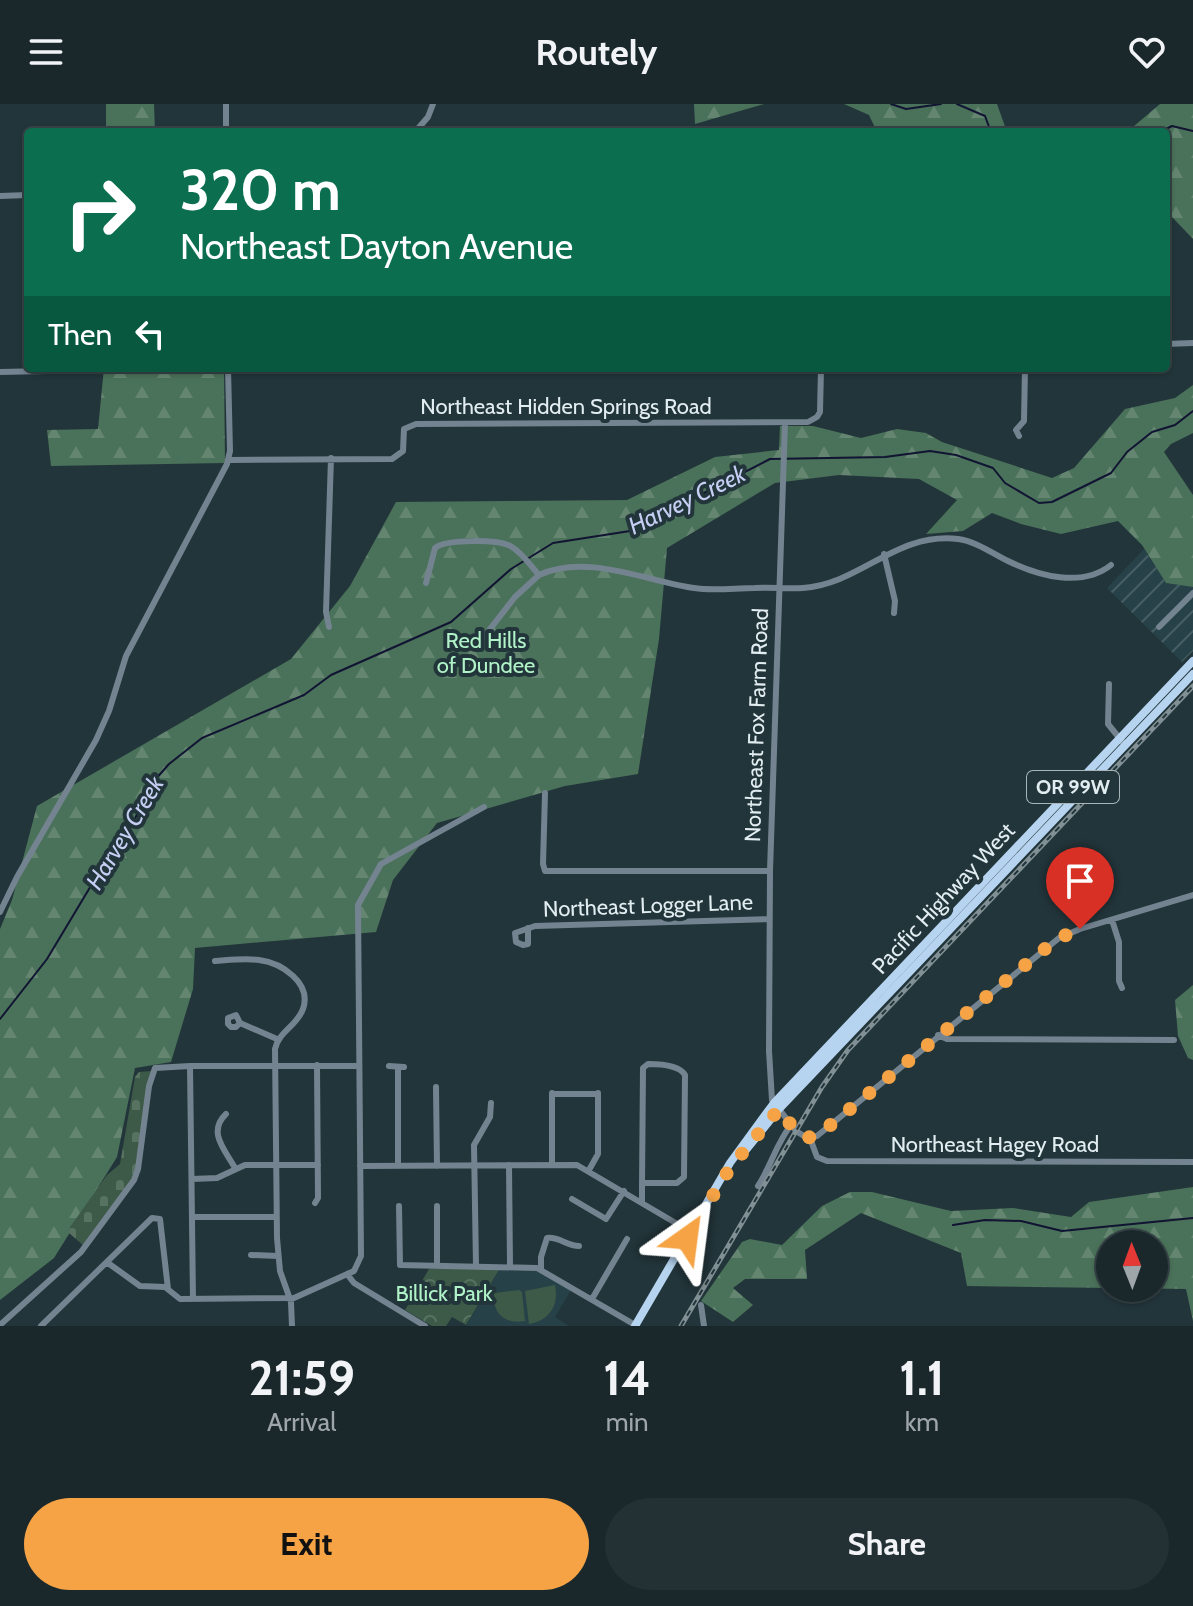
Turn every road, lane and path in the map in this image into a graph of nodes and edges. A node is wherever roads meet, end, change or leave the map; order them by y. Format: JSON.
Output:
{"nodes":[{"id":1,"x":226,"y":104,"type":"edge"},
{"id":2,"x":433,"y":104,"type":"edge"},
{"id":3,"x":226,"y":128,"type":"edge"},
{"id":4,"x":418,"y":128,"type":"edge"},
{"id":5,"x":24,"y":195,"type":"edge"},
{"id":6,"x":0,"y":196,"type":"edge"},
{"id":7,"x":1193,"y":343,"type":"edge"},
{"id":8,"x":1170,"y":344,"type":"edge"},
{"id":9,"x":24,"y":371,"type":"edge"},
{"id":10,"x":0,"y":372,"type":"edge"},
{"id":11,"x":228,"y":372,"type":"edge"},
{"id":12,"x":821,"y":372,"type":"edge"},
{"id":13,"x":1025,"y":372,"type":"edge"},
{"id":14,"x":785,"y":423,"type":"junction"},
{"id":15,"x":1019,"y":436,"type":"dead end"},
{"id":16,"x":331,"y":458,"type":"junction"},
{"id":17,"x":229,"y":460,"type":"junction"},
{"id":18,"x":884,"y":554,"type":"junction"},
{"id":19,"x":1111,"y":565,"type":"dead end"},
{"id":20,"x":539,"y":575,"type":"junction"},
{"id":21,"x":426,"y":583,"type":"dead end"},
{"id":22,"x":778,"y":587,"type":"junction"},
{"id":23,"x":1193,"y":593,"type":"edge"},
{"id":24,"x":894,"y":613,"type":"dead end"},
{"id":25,"x":329,"y":627,"type":"dead end"},
{"id":26,"x":1159,"y":627,"type":"dead end"},
{"id":27,"x":476,"y":647,"type":"dead end"},
{"id":28,"x":1193,"y":661,"type":"edge"},
{"id":29,"x":1193,"y":674,"type":"edge"},
{"id":30,"x":1109,"y":684,"type":"dead end"},
{"id":31,"x":1122,"y":742,"type":"junction"},
{"id":32,"x":545,"y":793,"type":"dead end"},
{"id":33,"x":484,"y":807,"type":"dead end"},
{"id":34,"x":770,"y":871,"type":"junction"},
{"id":35,"x":1193,"y":895,"type":"edge"},
{"id":36,"x":0,"y":912,"type":"edge"},
{"id":37,"x":769,"y":919,"type":"junction"},
{"id":38,"x":1112,"y":920,"type":"junction"},
{"id":39,"x":528,"y":928,"type":"dead end"},
{"id":40,"x":215,"y":961,"type":"dead end"},
{"id":41,"x":1122,"y":988,"type":"dead end"},
{"id":42,"x":240,"y":1023,"type":"dead end"},
{"id":43,"x":938,"y":1035,"type":"junction"},
{"id":44,"x":277,"y":1039,"type":"junction"},
{"id":45,"x":1174,"y":1040,"type":"dead end"},
{"id":46,"x":275,"y":1065,"type":"junction"},
{"id":47,"x":317,"y":1065,"type":"junction"},
{"id":48,"x":190,"y":1066,"type":"junction"},
{"id":49,"x":358,"y":1066,"type":"junction"},
{"id":50,"x":389,"y":1066,"type":"dead end"},
{"id":51,"x":436,"y":1087,"type":"dead end"},
{"id":52,"x":491,"y":1103,"type":"dead end"},
{"id":53,"x":777,"y":1106,"type":"junction"},
{"id":54,"x":226,"y":1114,"type":"dead end"},
{"id":55,"x":791,"y":1125,"type":"junction"},
{"id":56,"x":810,"y":1138,"type":"junction"},
{"id":57,"x":1193,"y":1162,"type":"edge"},
{"id":58,"x":276,"y":1165,"type":"junction"},
{"id":59,"x":318,"y":1165,"type":"junction"},
{"id":60,"x":509,"y":1165,"type":"junction"},
{"id":61,"x":552,"y":1165,"type":"junction"},
{"id":62,"x":360,"y":1166,"type":"junction"},
{"id":63,"x":398,"y":1166,"type":"junction"},
{"id":64,"x":437,"y":1166,"type":"junction"},
{"id":65,"x":474,"y":1166,"type":"junction"},
{"id":66,"x":235,"y":1168,"type":"junction"},
{"id":67,"x":589,"y":1170,"type":"junction"},
{"id":68,"x":192,"y":1179,"type":"junction"},
{"id":69,"x":642,"y":1183,"type":"junction"},
{"id":70,"x":758,"y":1186,"type":"dead end"},
{"id":71,"x":624,"y":1191,"type":"junction"},
{"id":72,"x":572,"y":1199,"type":"dead end"},
{"id":73,"x":642,"y":1202,"type":"junction"},
{"id":74,"x":315,"y":1203,"type":"dead end"},
{"id":75,"x":399,"y":1206,"type":"dead end"},
{"id":76,"x":437,"y":1206,"type":"dead end"},
{"id":77,"x":192,"y":1217,"type":"junction"},
{"id":78,"x":276,"y":1217,"type":"junction"},
{"id":79,"x":691,"y":1232,"type":"junction"},
{"id":80,"x":627,"y":1239,"type":"dead end"},
{"id":81,"x":579,"y":1246,"type":"dead end"},
{"id":82,"x":251,"y":1255,"type":"dead end"},
{"id":83,"x":278,"y":1256,"type":"junction"},
{"id":84,"x":108,"y":1263,"type":"junction"},
{"id":85,"x":437,"y":1265,"type":"junction"},
{"id":86,"x":476,"y":1266,"type":"junction"},
{"id":87,"x":510,"y":1266,"type":"junction"},
{"id":88,"x":541,"y":1269,"type":"junction"},
{"id":89,"x":347,"y":1274,"type":"junction"},
{"id":90,"x":168,"y":1289,"type":"junction"},
{"id":91,"x":289,"y":1298,"type":"junction"},
{"id":92,"x":193,"y":1299,"type":"junction"},
{"id":93,"x":592,"y":1299,"type":"junction"},
{"id":94,"x":701,"y":1305,"type":"dead end"},
{"id":95,"x":0,"y":1325,"type":"edge"},
{"id":96,"x":41,"y":1326,"type":"edge"},
{"id":97,"x":292,"y":1326,"type":"edge"},
{"id":98,"x":425,"y":1326,"type":"edge"},
{"id":99,"x":636,"y":1326,"type":"edge"},
{"id":100,"x":704,"y":1326,"type":"edge"}],
"edges":[{"from":1,"to":3,"type":"street"},
{"from":2,"to":4,"type":"street"},
{"from":5,"to":6,"type":"street"},
{"from":7,"to":8,"type":"street"},
{"from":9,"to":10,"type":"street"},
{"from":11,"to":17,"type":"street"},
{"from":12,"to":14,"type":"street"},
{"from":13,"to":15,"type":"street"},
{"from":14,"to":16,"type":"street","name":"Northeast Hidden Springs Road"},
{"from":14,"to":22,"type":"street","name":"Northeast Fox Farm Road"},
{"from":16,"to":17,"type":"street","name":"Northeast Hidden Springs Road"},
{"from":16,"to":25,"type":"street"},
{"from":17,"to":36,"type":"street"},
{"from":18,"to":19,"type":"street"},
{"from":18,"to":22,"type":"street"},
{"from":18,"to":24,"type":"street"},
{"from":20,"to":21,"type":"street"},
{"from":20,"to":22,"type":"street"},
{"from":20,"to":27,"type":"street"},
{"from":22,"to":34,"type":"street","name":"Northeast Fox Farm Road"},
{"from":23,"to":26,"type":"street"},
{"from":28,"to":31,"type":"main road","name":"Pacific Highway West","number":"OR 99W"},
{"from":29,"to":31,"type":"main road","name":"Pacific Highway West","number":"OR 99W"},
{"from":30,"to":31,"type":"street"},
{"from":31,"to":53,"type":"main road","name":"Pacific Highway West","number":"OR 99W"},
{"from":32,"to":34,"type":"street"},
{"from":33,"to":49,"type":"street"},
{"from":34,"to":37,"type":"street","name":"Northeast Fox Farm Road"},
{"from":35,"to":38,"type":"street"},
{"from":37,"to":39,"type":"street","name":"Northeast Logger Lane"},
{"from":37,"to":53,"type":"street","name":"Northeast Fox Farm Road"},
{"from":38,"to":41,"type":"street"},
{"from":38,"to":43,"type":"street"},
{"from":40,"to":44,"type":"street"},
{"from":42,"to":44,"type":"street"},
{"from":43,"to":45,"type":"street"},
{"from":43,"to":56,"type":"street"},
{"from":44,"to":46,"type":"street"},
{"from":46,"to":47,"type":"street"},
{"from":46,"to":48,"type":"street"},
{"from":46,"to":58,"type":"street"},
{"from":47,"to":49,"type":"street"},
{"from":47,"to":59,"type":"street"},
{"from":48,"to":68,"type":"street"},
{"from":48,"to":95,"type":"street"},
{"from":49,"to":62,"type":"street"},
{"from":50,"to":63,"type":"street"},
{"from":51,"to":64,"type":"street"},
{"from":52,"to":65,"type":"street"},
{"from":53,"to":55,"type":"street"},
{"from":53,"to":79,"type":"main road","name":"Pacific Highway West","number":"OR 99W"},
{"from":54,"to":66,"type":"street"},
{"from":55,"to":56,"type":"street"},
{"from":55,"to":70,"type":"street"},
{"from":56,"to":57,"type":"street","name":"Northeast Hagey Road"},
{"from":58,"to":59,"type":"street"},
{"from":58,"to":66,"type":"street"},
{"from":58,"to":78,"type":"street"},
{"from":59,"to":74,"type":"street"},
{"from":60,"to":61,"type":"street"},
{"from":60,"to":65,"type":"street"},
{"from":60,"to":87,"type":"street"},
{"from":61,"to":67,"type":"street"},
{"from":61,"to":67,"type":"street"},
{"from":62,"to":63,"type":"street"},
{"from":62,"to":89,"type":"street"},
{"from":63,"to":64,"type":"street"},
{"from":64,"to":65,"type":"street"},
{"from":65,"to":86,"type":"street"},
{"from":66,"to":68,"type":"street"},
{"from":67,"to":71,"type":"street"},
{"from":68,"to":77,"type":"street"},
{"from":69,"to":69,"type":"street"},
{"from":69,"to":73,"type":"street"},
{"from":71,"to":72,"type":"street"},
{"from":71,"to":73,"type":"street"},
{"from":73,"to":79,"type":"street"},
{"from":75,"to":85,"type":"street"},
{"from":76,"to":85,"type":"street"},
{"from":77,"to":78,"type":"street"},
{"from":77,"to":92,"type":"street"},
{"from":78,"to":83,"type":"street"},
{"from":79,"to":99,"type":"main road","number":"OR 99W"},
{"from":80,"to":93,"type":"street"},
{"from":81,"to":88,"type":"street"},
{"from":82,"to":83,"type":"street"},
{"from":83,"to":91,"type":"street"},
{"from":84,"to":90,"type":"street"},
{"from":84,"to":90,"type":"street"},
{"from":84,"to":96,"type":"street"},
{"from":85,"to":86,"type":"street"},
{"from":86,"to":87,"type":"street"},
{"from":87,"to":88,"type":"street"},
{"from":88,"to":93,"type":"street"},
{"from":89,"to":91,"type":"street"},
{"from":89,"to":98,"type":"street"},
{"from":90,"to":92,"type":"street"},
{"from":91,"to":92,"type":"street"},
{"from":91,"to":97,"type":"street"},
{"from":93,"to":99,"type":"street"},
{"from":94,"to":100,"type":"street"}]}
